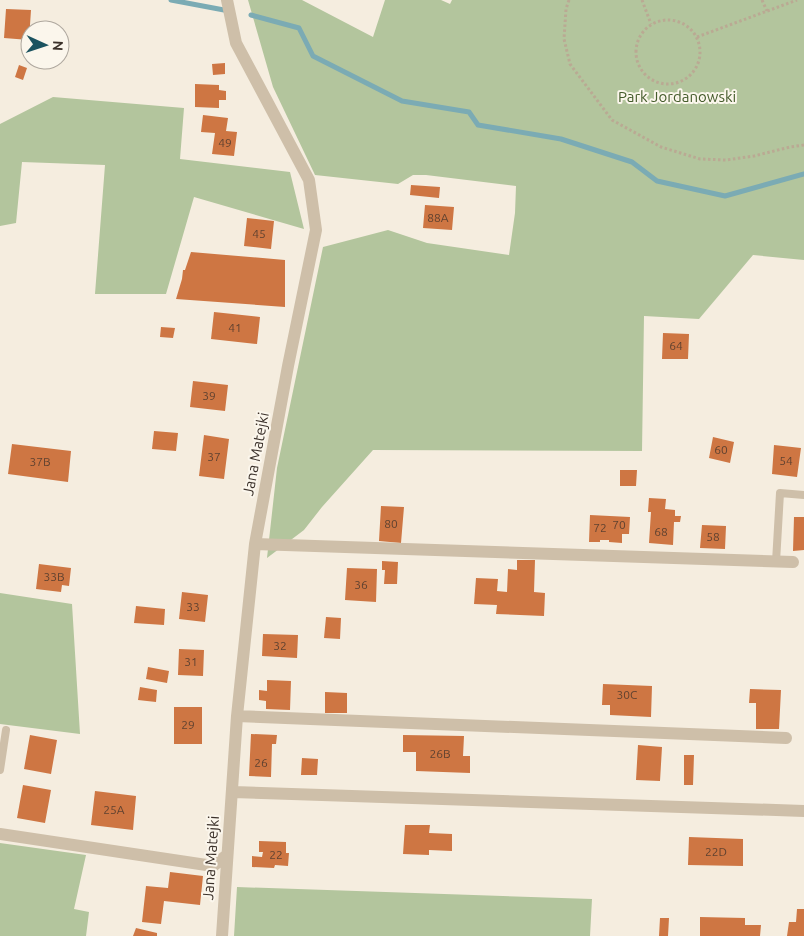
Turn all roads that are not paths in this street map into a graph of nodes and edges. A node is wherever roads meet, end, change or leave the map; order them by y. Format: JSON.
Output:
{"nodes":[{"id":1,"x":227,"y":0,"type":"edge"},
{"id":2,"x":804,"y":495,"type":"edge"},
{"id":3,"x":255,"y":544,"type":"junction"},
{"id":4,"x":776,"y":562,"type":"junction"},
{"id":5,"x":793,"y":562,"type":"dead end"},
{"id":6,"x":237,"y":716,"type":"junction"},
{"id":7,"x":6,"y":730,"type":"dead end"},
{"id":8,"x":786,"y":738,"type":"dead end"},
{"id":9,"x":0,"y":770,"type":"edge"},
{"id":10,"x":233,"y":792,"type":"junction"},
{"id":11,"x":804,"y":811,"type":"edge"},
{"id":12,"x":0,"y":834,"type":"edge"},
{"id":13,"x":227,"y":855,"type":"junction"},
{"id":14,"x":222,"y":936,"type":"edge"}],
"edges":[{"from":1,"to":3,"type":"street","name":"Jana Matejki"},
{"from":2,"to":4,"type":"lane"},
{"from":3,"to":4,"type":"street"},
{"from":3,"to":6,"type":"street","name":"Jana Matejki"},
{"from":4,"to":5,"type":"street"},
{"from":6,"to":8,"type":"street"},
{"from":6,"to":10,"type":"street","name":"Jana Matejki"},
{"from":7,"to":9,"type":"lane"},
{"from":10,"to":11,"type":"street"},
{"from":10,"to":13,"type":"street","name":"Jana Matejki"},
{"from":12,"to":13,"type":"street"},
{"from":13,"to":14,"type":"street","name":"Jana Matejki"}]}
